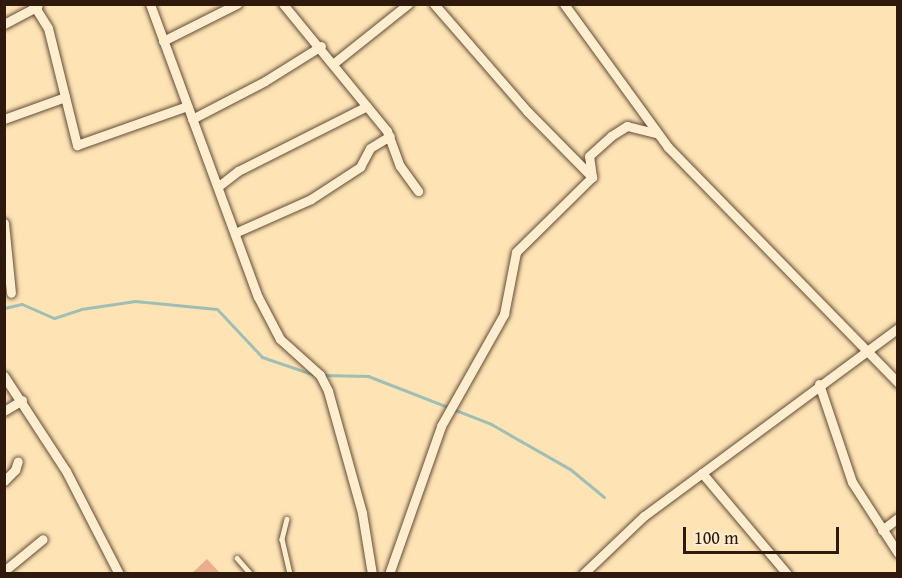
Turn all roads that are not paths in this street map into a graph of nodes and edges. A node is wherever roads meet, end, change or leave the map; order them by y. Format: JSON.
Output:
{"nodes":[{"id":1,"x":150,"y":4,"type":"edge"},
{"id":2,"x":237,"y":4,"type":"edge"},
{"id":3,"x":283,"y":4,"type":"edge"},
{"id":4,"x":408,"y":4,"type":"edge"},
{"id":5,"x":434,"y":4,"type":"edge"},
{"id":6,"x":564,"y":4,"type":"edge"},
{"id":7,"x":36,"y":6,"type":"edge"},
{"id":8,"x":4,"y":24,"type":"edge"},
{"id":9,"x":163,"y":41,"type":"junction"},
{"id":10,"x":321,"y":46,"type":"junction"},
{"id":11,"x":334,"y":63,"type":"junction"},
{"id":12,"x":65,"y":97,"type":"junction"},
{"id":13,"x":187,"y":106,"type":"junction"},
{"id":14,"x":367,"y":106,"type":"junction"},
{"id":15,"x":192,"y":118,"type":"junction"},
{"id":16,"x":4,"y":119,"type":"edge"},
{"id":17,"x":658,"y":134,"type":"junction"},
{"id":18,"x":390,"y":136,"type":"junction"},
{"id":19,"x":592,"y":177,"type":"junction"},
{"id":20,"x":220,"y":185,"type":"junction"},
{"id":21,"x":418,"y":191,"type":"dead end"},
{"id":22,"x":4,"y":223,"type":"edge"},
{"id":23,"x":237,"y":232,"type":"junction"},
{"id":24,"x":11,"y":293,"type":"dead end"},
{"id":25,"x":897,"y":328,"type":"edge"},
{"id":26,"x":869,"y":351,"type":"junction"},
{"id":27,"x":4,"y":376,"type":"edge"},
{"id":28,"x":897,"y":383,"type":"edge"},
{"id":29,"x":819,"y":384,"type":"junction"},
{"id":30,"x":22,"y":400,"type":"junction"},
{"id":31,"x":4,"y":411,"type":"edge"},
{"id":32,"x":18,"y":461,"type":"dead end"},
{"id":33,"x":702,"y":473,"type":"junction"},
{"id":34,"x":4,"y":481,"type":"edge"},
{"id":35,"x":897,"y":518,"type":"edge"},
{"id":36,"x":287,"y":519,"type":"dead end"},
{"id":37,"x":882,"y":530,"type":"junction"},
{"id":38,"x":43,"y":539,"type":"dead end"},
{"id":39,"x":897,"y":553,"type":"edge"},
{"id":40,"x":237,"y":558,"type":"dead end"},
{"id":41,"x":4,"y":571,"type":"edge"},
{"id":42,"x":119,"y":573,"type":"edge"},
{"id":43,"x":251,"y":573,"type":"edge"},
{"id":44,"x":290,"y":573,"type":"edge"},
{"id":45,"x":372,"y":573,"type":"edge"},
{"id":46,"x":389,"y":573,"type":"edge"},
{"id":47,"x":583,"y":573,"type":"edge"},
{"id":48,"x":787,"y":573,"type":"edge"}],
"edges":[{"from":1,"to":9,"type":"street"},
{"from":2,"to":9,"type":"street"},
{"from":3,"to":10,"type":"street"},
{"from":4,"to":11,"type":"street"},
{"from":5,"to":19,"type":"street"},
{"from":6,"to":17,"type":"street"},
{"from":7,"to":8,"type":"street"},
{"from":7,"to":12,"type":"street"},
{"from":9,"to":13,"type":"street"},
{"from":10,"to":11,"type":"street"},
{"from":10,"to":15,"type":"street"},
{"from":11,"to":14,"type":"street"},
{"from":12,"to":13,"type":"street"},
{"from":12,"to":16,"type":"street"},
{"from":13,"to":15,"type":"street"},
{"from":14,"to":18,"type":"street"},
{"from":14,"to":20,"type":"street"},
{"from":15,"to":20,"type":"street"},
{"from":17,"to":19,"type":"street"},
{"from":17,"to":26,"type":"street"},
{"from":18,"to":21,"type":"street"},
{"from":18,"to":23,"type":"street"},
{"from":19,"to":46,"type":"street"},
{"from":20,"to":23,"type":"street"},
{"from":22,"to":24,"type":"street"},
{"from":23,"to":45,"type":"street"},
{"from":25,"to":26,"type":"street"},
{"from":26,"to":28,"type":"street"},
{"from":26,"to":29,"type":"street"},
{"from":27,"to":30,"type":"street"},
{"from":29,"to":33,"type":"street"},
{"from":29,"to":37,"type":"street"},
{"from":30,"to":31,"type":"street"},
{"from":30,"to":42,"type":"street"},
{"from":32,"to":34,"type":"street"},
{"from":33,"to":47,"type":"street"},
{"from":33,"to":48,"type":"street"},
{"from":35,"to":37,"type":"street"},
{"from":36,"to":44,"type":"lane"},
{"from":37,"to":39,"type":"street"},
{"from":38,"to":41,"type":"street"},
{"from":40,"to":43,"type":"lane"}]}
